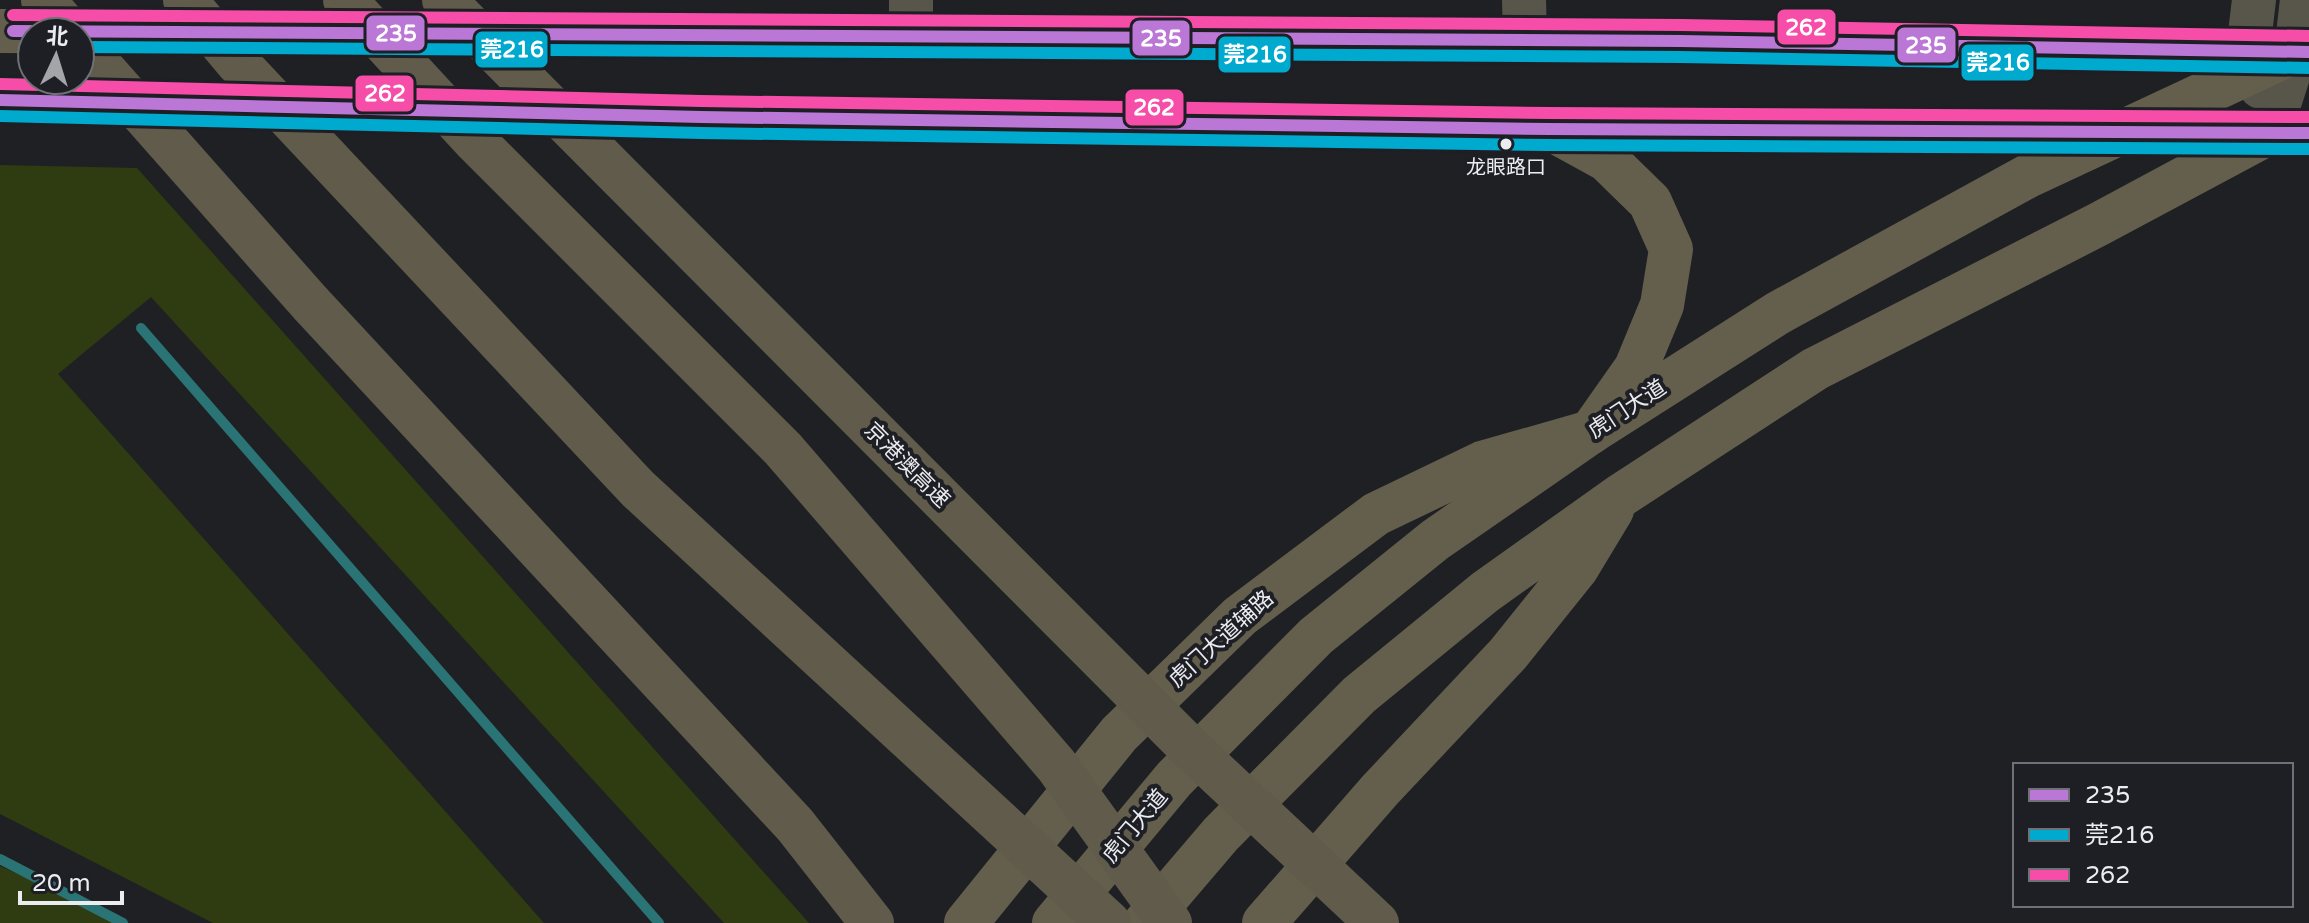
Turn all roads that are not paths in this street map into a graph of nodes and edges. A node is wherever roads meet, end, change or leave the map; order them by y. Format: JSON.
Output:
{"nodes":[{"id":1,"x":43,"y":0,"type":"edge"},
{"id":2,"x":185,"y":0,"type":"edge"},
{"id":3,"x":345,"y":0,"type":"edge"},
{"id":4,"x":444,"y":0,"type":"edge"},
{"id":5,"x":2254,"y":0,"type":"edge"},
{"id":6,"x":2302,"y":0,"type":"edge"},
{"id":7,"x":57,"y":16,"type":"edge"},
{"id":8,"x":911,"y":18,"type":"edge"},
{"id":9,"x":1525,"y":20,"type":"edge"},
{"id":10,"x":0,"y":31,"type":"edge"},
{"id":11,"x":2305,"y":49,"type":"edge"},
{"id":12,"x":2253,"y":60,"type":"junction"},
{"id":13,"x":96,"y":61,"type":"edge"},
{"id":14,"x":0,"y":100,"type":"edge"},
{"id":15,"x":2309,"y":115,"type":"edge"},
{"id":16,"x":1550,"y":129,"type":"junction"},
{"id":17,"x":2119,"y":133,"type":"junction"},
{"id":18,"x":2289,"y":133,"type":"edge"},
{"id":19,"x":1591,"y":432,"type":"junction"},
{"id":20,"x":1620,"y":496,"type":"junction"},
{"id":21,"x":872,"y":923,"type":"edge"},
{"id":22,"x":966,"y":923,"type":"edge"},
{"id":23,"x":1054,"y":923,"type":"edge"},
{"id":24,"x":1109,"y":923,"type":"edge"},
{"id":25,"x":1145,"y":923,"type":"edge"},
{"id":26,"x":1170,"y":923,"type":"edge"},
{"id":27,"x":1264,"y":923,"type":"edge"},
{"id":28,"x":1377,"y":923,"type":"edge"}],
"edges":[{"from":1,"to":7,"type":"highway"},
{"from":2,"to":24,"type":"highway"},
{"from":3,"to":26,"type":"highway"},
{"from":4,"to":28,"type":"highway","name":"京港澳高速"},
{"from":5,"to":12,"type":"street"},
{"from":6,"to":11,"type":"street"},
{"from":8,"to":9,"type":"main road"},
{"from":8,"to":10,"type":"main road"},
{"from":9,"to":12,"type":"main road"},
{"from":11,"to":12,"type":"main road"},
{"from":11,"to":18,"type":"street"},
{"from":12,"to":17,"type":"main road","name":"虎门大道"},
{"from":12,"to":18,"type":"street"},
{"from":13,"to":21,"type":"highway"},
{"from":14,"to":16,"type":"main road"},
{"from":15,"to":18,"type":"main road"},
{"from":16,"to":17,"type":"main road"},
{"from":16,"to":19,"type":"main road"},
{"from":17,"to":18,"type":"main road"},
{"from":17,"to":19,"type":"main road","name":"虎门大道"},
{"from":18,"to":20,"type":"main road"},
{"from":19,"to":22,"type":"main road","name":"虎门大道辅路"},
{"from":19,"to":23,"type":"main road","name":"虎门大道"},
{"from":20,"to":25,"type":"main road"},
{"from":20,"to":27,"type":"main road"}]}
